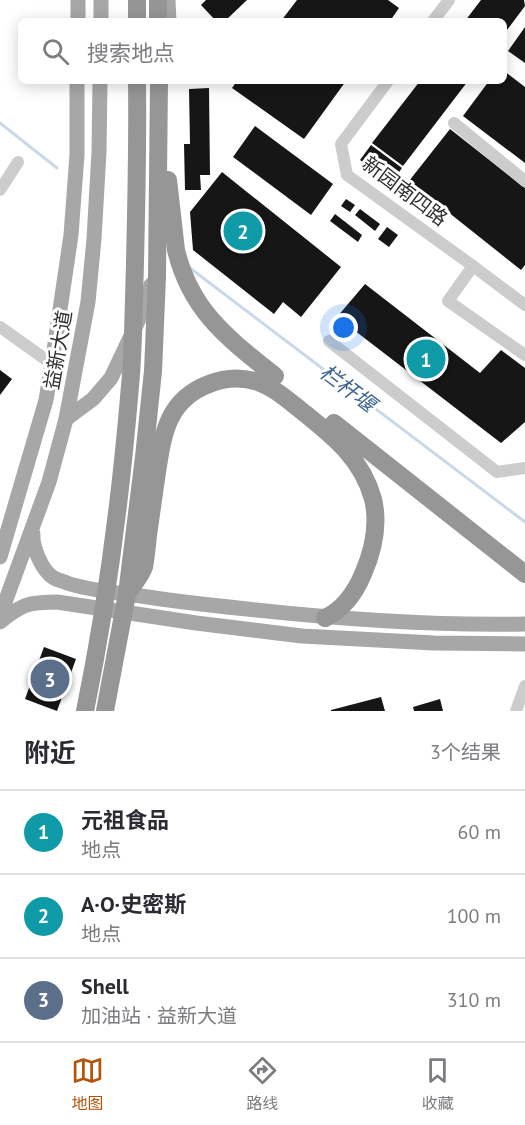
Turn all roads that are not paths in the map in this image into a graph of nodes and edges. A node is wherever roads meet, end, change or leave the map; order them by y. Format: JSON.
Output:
{"nodes":[{"id":1,"x":78,"y":0,"type":"edge"},
{"id":2,"x":101,"y":0,"type":"edge"},
{"id":3,"x":137,"y":0,"type":"edge"},
{"id":4,"x":158,"y":0,"type":"edge"},
{"id":5,"x":168,"y":0,"type":"edge"},
{"id":6,"x":449,"y":0,"type":"edge"},
{"id":7,"x":78,"y":18,"type":"edge"},
{"id":8,"x":101,"y":18,"type":"edge"},
{"id":9,"x":137,"y":18,"type":"edge"},
{"id":10,"x":158,"y":18,"type":"edge"},
{"id":11,"x":169,"y":18,"type":"edge"},
{"id":12,"x":435,"y":18,"type":"edge"},
{"id":13,"x":78,"y":84,"type":"edge"},
{"id":14,"x":100,"y":84,"type":"edge"},
{"id":15,"x":137,"y":84,"type":"edge"},
{"id":16,"x":168,"y":84,"type":"edge"},
{"id":17,"x":386,"y":84,"type":"edge"},
{"id":18,"x":159,"y":90,"type":"edge"},
{"id":19,"x":454,"y":123,"type":"dead end"},
{"id":20,"x":18,"y":162,"type":"dead end"},
{"id":21,"x":525,"y":181,"type":"edge"},
{"id":22,"x":0,"y":190,"type":"edge"},
{"id":23,"x":473,"y":266,"type":"junction"},
{"id":24,"x":525,"y":305,"type":"edge"},
{"id":25,"x":0,"y":327,"type":"edge"},
{"id":26,"x":329,"y":341,"type":"dead end"},
{"id":27,"x":525,"y":355,"type":"edge"},
{"id":28,"x":52,"y":364,"type":"junction"},
{"id":29,"x":271,"y":381,"type":"junction"},
{"id":30,"x":66,"y":419,"type":"junction"},
{"id":31,"x":525,"y":468,"type":"edge"},
{"id":32,"x":33,"y":530,"type":"junction"},
{"id":33,"x":0,"y":557,"type":"edge"},
{"id":34,"x":525,"y":574,"type":"edge"},
{"id":35,"x":127,"y":594,"type":"junction"},
{"id":36,"x":0,"y":616,"type":"edge"},
{"id":37,"x":325,"y":618,"type":"junction"},
{"id":38,"x":0,"y":622,"type":"edge"},
{"id":39,"x":525,"y":624,"type":"edge"},
{"id":40,"x":525,"y":644,"type":"edge"},
{"id":41,"x":525,"y":686,"type":"edge"},
{"id":42,"x":85,"y":711,"type":"edge"},
{"id":43,"x":105,"y":711,"type":"edge"},
{"id":44,"x":516,"y":711,"type":"edge"}],
"edges":[{"from":1,"to":7,"type":"main road"},
{"from":2,"to":8,"type":"main road"},
{"from":3,"to":9,"type":"highway"},
{"from":4,"to":10,"type":"highway"},
{"from":5,"to":11,"type":"main road"},
{"from":6,"to":12,"type":"street"},
{"from":13,"to":28,"type":"main road","name":"益新大道"},
{"from":14,"to":30,"type":"main road","name":"益新大道"},
{"from":15,"to":42,"type":"highway","bridge":true},
{"from":16,"to":30,"type":"main road"},
{"from":17,"to":23,"type":"street","name":"新园南四路"},
{"from":18,"to":29,"type":"highway","bridge":true},
{"from":18,"to":35,"type":"highway","bridge":true},
{"from":19,"to":21,"type":"street"},
{"from":20,"to":22,"type":"street"},
{"from":23,"to":24,"type":"street","name":"新园南四路"},
{"from":23,"to":27,"type":"street"},
{"from":25,"to":28,"type":"street"},
{"from":26,"to":31,"type":"street"},
{"from":28,"to":33,"type":"main road","name":"益新大道"},
{"from":29,"to":34,"type":"highway"},
{"from":29,"to":35,"type":"highway"},
{"from":29,"to":37,"type":"highway"},
{"from":30,"to":32,"type":"main road","name":"益新大道"},
{"from":32,"to":36,"type":"main road","name":"益新大道"},
{"from":32,"to":37,"type":"main road"},
{"from":35,"to":43,"type":"highway","bridge":true},
{"from":37,"to":39,"type":"main road"},
{"from":38,"to":40,"type":"main road"},
{"from":41,"to":44,"type":"street"}]}
